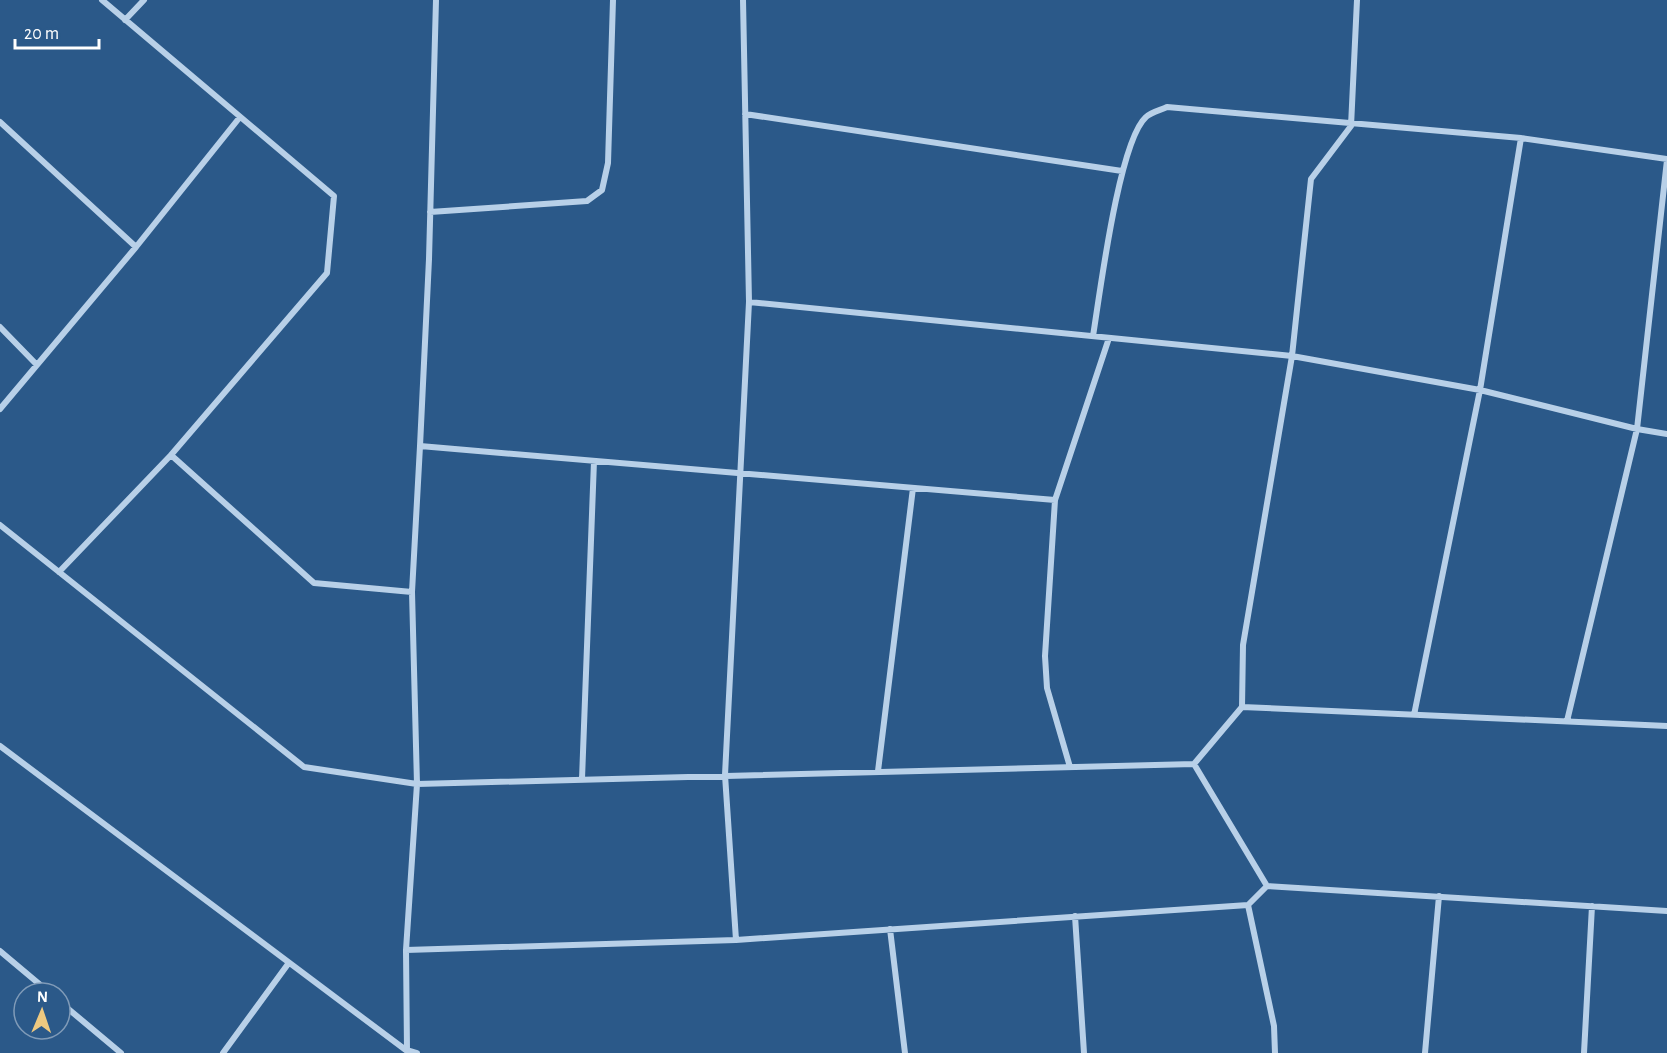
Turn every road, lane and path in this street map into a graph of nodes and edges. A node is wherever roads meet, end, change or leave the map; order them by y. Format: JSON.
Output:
{"nodes":[{"id":1,"x":102,"y":0,"type":"edge"},
{"id":2,"x":144,"y":0,"type":"edge"},
{"id":3,"x":436,"y":0,"type":"edge"},
{"id":4,"x":613,"y":0,"type":"edge"},
{"id":5,"x":743,"y":0,"type":"edge"},
{"id":6,"x":1357,"y":0,"type":"edge"},
{"id":7,"x":125,"y":20,"type":"junction"},
{"id":8,"x":745,"y":114,"type":"junction"},
{"id":9,"x":240,"y":117,"type":"junction"},
{"id":10,"x":0,"y":122,"type":"edge"},
{"id":11,"x":1351,"y":126,"type":"junction"},
{"id":12,"x":1521,"y":138,"type":"junction"},
{"id":13,"x":1667,"y":159,"type":"edge"},
{"id":14,"x":1122,"y":171,"type":"junction"},
{"id":15,"x":430,"y":212,"type":"junction"},
{"id":16,"x":136,"y":248,"type":"junction"},
{"id":17,"x":749,"y":302,"type":"junction"},
{"id":18,"x":0,"y":327,"type":"edge"},
{"id":19,"x":1093,"y":336,"type":"junction"},
{"id":20,"x":1109,"y":338,"type":"junction"},
{"id":21,"x":1292,"y":356,"type":"junction"},
{"id":22,"x":37,"y":365,"type":"junction"},
{"id":23,"x":1480,"y":390,"type":"junction"},
{"id":24,"x":0,"y":410,"type":"edge"},
{"id":25,"x":1637,"y":429,"type":"junction"},
{"id":26,"x":1667,"y":434,"type":"edge"},
{"id":27,"x":420,"y":446,"type":"junction"},
{"id":28,"x":171,"y":455,"type":"junction"},
{"id":29,"x":594,"y":461,"type":"junction"},
{"id":30,"x":740,"y":473,"type":"junction"},
{"id":31,"x":913,"y":488,"type":"junction"},
{"id":32,"x":1055,"y":500,"type":"junction"},
{"id":33,"x":0,"y":525,"type":"edge"},
{"id":34,"x":59,"y":572,"type":"junction"},
{"id":35,"x":412,"y":592,"type":"junction"},
{"id":36,"x":1242,"y":707,"type":"junction"},
{"id":37,"x":1414,"y":715,"type":"junction"},
{"id":38,"x":1567,"y":722,"type":"junction"},
{"id":39,"x":1667,"y":726,"type":"edge"},
{"id":40,"x":0,"y":746,"type":"edge"},
{"id":41,"x":1194,"y":764,"type":"junction"},
{"id":42,"x":1070,"y":767,"type":"junction"},
{"id":43,"x":878,"y":771,"type":"junction"},
{"id":44,"x":725,"y":775,"type":"junction"},
{"id":45,"x":582,"y":779,"type":"junction"},
{"id":46,"x":417,"y":784,"type":"junction"},
{"id":47,"x":1267,"y":886,"type":"junction"},
{"id":48,"x":1439,"y":896,"type":"junction"},
{"id":49,"x":1248,"y":905,"type":"junction"},
{"id":50,"x":1592,"y":906,"type":"junction"},
{"id":51,"x":1667,"y":910,"type":"edge"},
{"id":52,"x":1075,"y":916,"type":"junction"},
{"id":53,"x":890,"y":929,"type":"junction"},
{"id":54,"x":736,"y":940,"type":"junction"},
{"id":55,"x":406,"y":950,"type":"junction"},
{"id":56,"x":0,"y":951,"type":"edge"},
{"id":57,"x":288,"y":964,"type":"junction"},
{"id":58,"x":36,"y":981,"type":"edge"},
{"id":59,"x":72,"y":1012,"type":"edge"},
{"id":60,"x":407,"y":1052,"type":"edge"},
{"id":61,"x":121,"y":1053,"type":"edge"},
{"id":62,"x":223,"y":1053,"type":"edge"},
{"id":63,"x":417,"y":1053,"type":"edge"},
{"id":64,"x":905,"y":1053,"type":"edge"},
{"id":65,"x":1084,"y":1053,"type":"edge"},
{"id":66,"x":1275,"y":1053,"type":"edge"},
{"id":67,"x":1425,"y":1053,"type":"edge"},
{"id":68,"x":1584,"y":1053,"type":"edge"}],
"edges":[{"from":1,"to":7,"type":"street"},
{"from":2,"to":7,"type":"street"},
{"from":3,"to":15,"type":"street"},
{"from":4,"to":15,"type":"street"},
{"from":5,"to":8,"type":"street"},
{"from":6,"to":11,"type":"street"},
{"from":7,"to":9,"type":"street"},
{"from":8,"to":14,"type":"street"},
{"from":8,"to":17,"type":"street"},
{"from":9,"to":16,"type":"street"},
{"from":9,"to":28,"type":"street"},
{"from":10,"to":16,"type":"street"},
{"from":11,"to":12,"type":"street"},
{"from":11,"to":14,"type":"street"},
{"from":11,"to":21,"type":"street"},
{"from":12,"to":13,"type":"street"},
{"from":12,"to":23,"type":"street"},
{"from":13,"to":25,"type":"street"},
{"from":14,"to":19,"type":"street"},
{"from":15,"to":27,"type":"street"},
{"from":16,"to":22,"type":"street"},
{"from":17,"to":19,"type":"street"},
{"from":17,"to":30,"type":"street"},
{"from":18,"to":22,"type":"street"},
{"from":19,"to":20,"type":"street"},
{"from":20,"to":21,"type":"street"},
{"from":20,"to":32,"type":"street"},
{"from":21,"to":23,"type":"street"},
{"from":21,"to":36,"type":"street"},
{"from":22,"to":24,"type":"street"},
{"from":23,"to":25,"type":"street"},
{"from":23,"to":37,"type":"street"},
{"from":25,"to":26,"type":"street"},
{"from":25,"to":38,"type":"street"},
{"from":27,"to":29,"type":"street"},
{"from":27,"to":35,"type":"street"},
{"from":28,"to":34,"type":"street"},
{"from":28,"to":35,"type":"street"},
{"from":29,"to":30,"type":"street"},
{"from":29,"to":45,"type":"street"},
{"from":30,"to":31,"type":"street"},
{"from":30,"to":44,"type":"street"},
{"from":31,"to":32,"type":"street"},
{"from":31,"to":43,"type":"street"},
{"from":32,"to":42,"type":"street"},
{"from":33,"to":34,"type":"street"},
{"from":34,"to":46,"type":"street"},
{"from":35,"to":46,"type":"street"},
{"from":36,"to":37,"type":"street"},
{"from":36,"to":41,"type":"street"},
{"from":37,"to":38,"type":"street"},
{"from":38,"to":39,"type":"street"},
{"from":40,"to":57,"type":"street"},
{"from":41,"to":42,"type":"street"},
{"from":41,"to":47,"type":"street"},
{"from":42,"to":43,"type":"street"},
{"from":43,"to":44,"type":"street"},
{"from":44,"to":45,"type":"street"},
{"from":44,"to":54,"type":"street"},
{"from":45,"to":46,"type":"street"},
{"from":46,"to":55,"type":"street"},
{"from":47,"to":48,"type":"street"},
{"from":47,"to":49,"type":"street"},
{"from":48,"to":50,"type":"street"},
{"from":48,"to":67,"type":"street"},
{"from":49,"to":52,"type":"street"},
{"from":49,"to":66,"type":"street"},
{"from":50,"to":51,"type":"street"},
{"from":50,"to":68,"type":"street"},
{"from":52,"to":53,"type":"street"},
{"from":52,"to":65,"type":"street"},
{"from":53,"to":54,"type":"street"},
{"from":53,"to":64,"type":"street"},
{"from":54,"to":55,"type":"street"},
{"from":55,"to":60,"type":"street"},
{"from":56,"to":58,"type":"street"},
{"from":57,"to":60,"type":"street"},
{"from":57,"to":62,"type":"street"},
{"from":59,"to":61,"type":"street"},
{"from":60,"to":63,"type":"street"}]}
